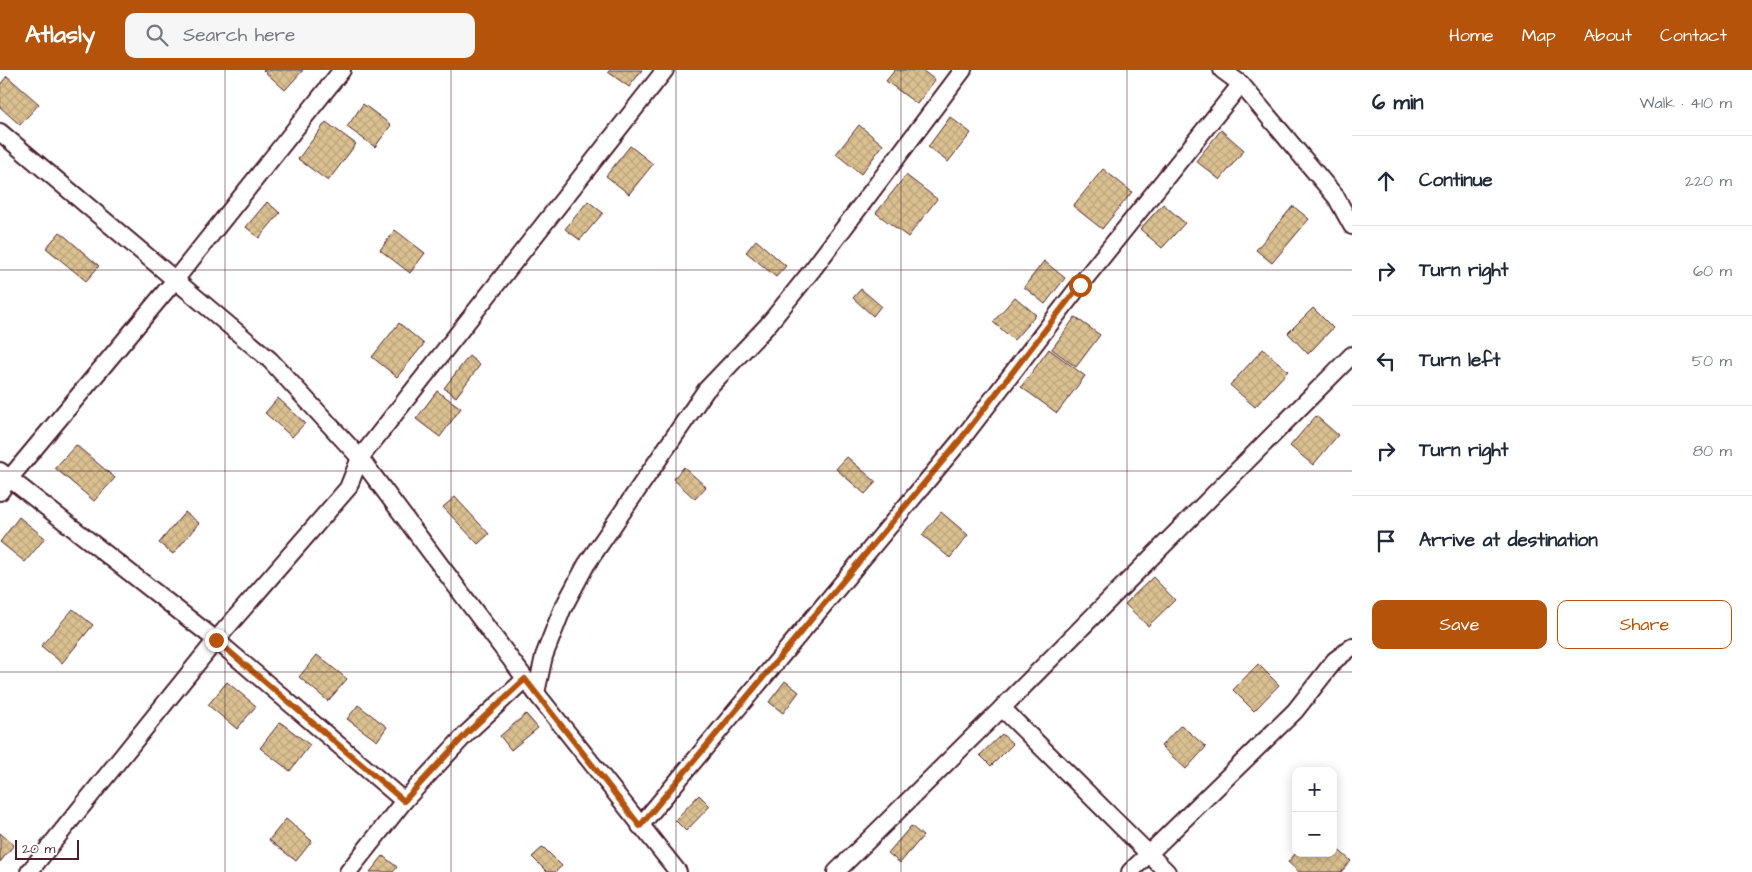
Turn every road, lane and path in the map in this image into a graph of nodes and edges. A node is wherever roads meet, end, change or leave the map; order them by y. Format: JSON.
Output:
{"nodes":[{"id":1,"x":342,"y":70,"type":"edge"},
{"id":2,"x":665,"y":70,"type":"edge"},
{"id":3,"x":963,"y":70,"type":"edge"},
{"id":4,"x":1222,"y":70,"type":"edge"},
{"id":5,"x":1241,"y":84,"type":"junction"},
{"id":6,"x":0,"y":132,"type":"edge"},
{"id":7,"x":1352,"y":226,"type":"edge"},
{"id":8,"x":175,"y":280,"type":"junction"},
{"id":9,"x":1352,"y":355,"type":"edge"},
{"id":10,"x":360,"y":458,"type":"junction"},
{"id":11,"x":3,"y":481,"type":"edge"},
{"id":12,"x":216,"y":640,"type":"junction"},
{"id":13,"x":1352,"y":647,"type":"edge"},
{"id":14,"x":525,"y":679,"type":"junction"},
{"id":15,"x":536,"y":693,"type":"junction"},
{"id":16,"x":1002,"y":708,"type":"junction"},
{"id":17,"x":404,"y":801,"type":"junction"},
{"id":18,"x":640,"y":826,"type":"junction"},
{"id":19,"x":1148,"y":854,"type":"junction"},
{"id":20,"x":29,"y":872,"type":"edge"},
{"id":21,"x":348,"y":872,"type":"edge"},
{"id":22,"x":678,"y":872,"type":"edge"},
{"id":23,"x":836,"y":872,"type":"edge"},
{"id":24,"x":1130,"y":872,"type":"edge"},
{"id":25,"x":1166,"y":872,"type":"edge"}],
"edges":[{"from":1,"to":8,"type":"street"},
{"from":2,"to":10,"type":"street"},
{"from":3,"to":15,"type":"street"},
{"from":4,"to":5,"type":"street"},
{"from":5,"to":7,"type":"street"},
{"from":5,"to":18,"type":"street"},
{"from":6,"to":8,"type":"street"},
{"from":8,"to":10,"type":"street"},
{"from":8,"to":11,"type":"street"},
{"from":9,"to":16,"type":"street"},
{"from":10,"to":12,"type":"street"},
{"from":10,"to":14,"type":"street"},
{"from":11,"to":12,"type":"street"},
{"from":12,"to":17,"type":"street"},
{"from":12,"to":20,"type":"street"},
{"from":13,"to":19,"type":"street"},
{"from":14,"to":15,"type":"street"},
{"from":14,"to":17,"type":"street"},
{"from":15,"to":18,"type":"street"},
{"from":16,"to":19,"type":"street"},
{"from":16,"to":23,"type":"street"},
{"from":17,"to":21,"type":"street"},
{"from":18,"to":22,"type":"street"},
{"from":19,"to":24,"type":"street"},
{"from":19,"to":25,"type":"street"}]}
